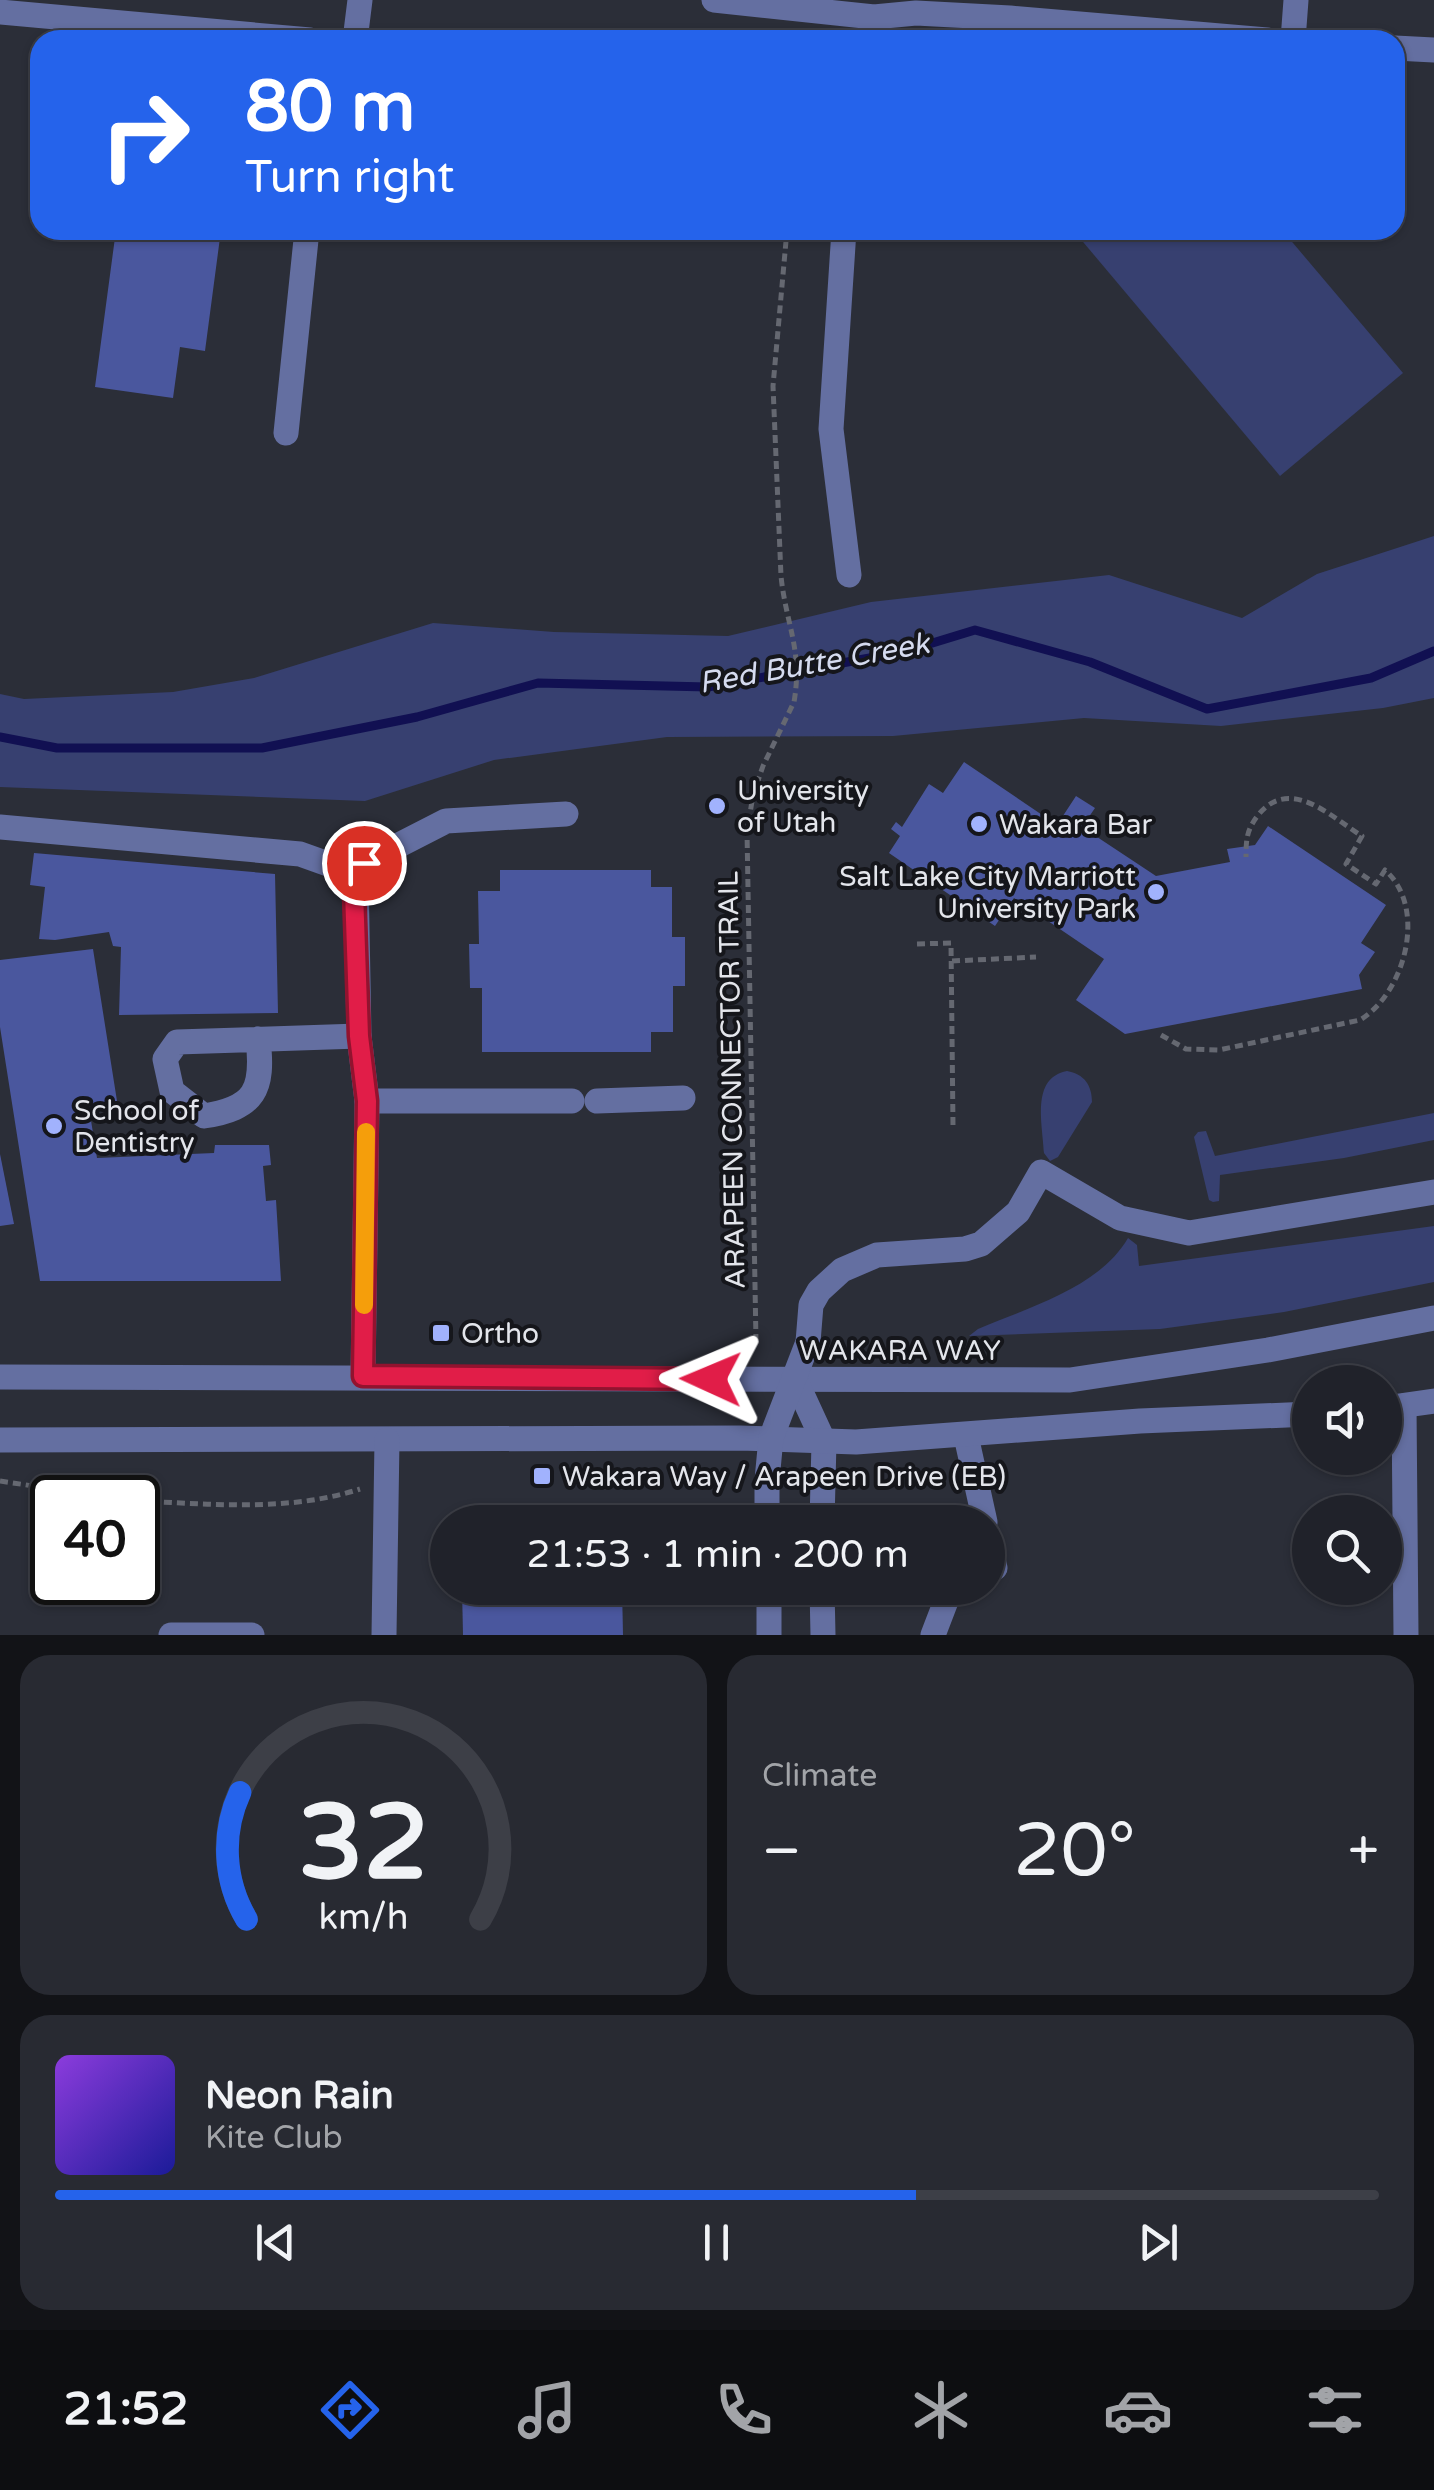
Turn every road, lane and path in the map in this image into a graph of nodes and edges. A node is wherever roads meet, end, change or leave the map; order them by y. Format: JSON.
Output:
{"nodes":[{"id":1,"x":360,"y":0,"type":"edge"},
{"id":2,"x":714,"y":0,"type":"edge"},
{"id":3,"x":1296,"y":0,"type":"edge"},
{"id":4,"x":916,"y":6,"type":"edge"},
{"id":5,"x":1011,"y":9,"type":"edge"},
{"id":6,"x":0,"y":12,"type":"edge"},
{"id":7,"x":873,"y":28,"type":"edge"},
{"id":8,"x":199,"y":30,"type":"edge"},
{"id":9,"x":356,"y":30,"type":"edge"},
{"id":10,"x":1185,"y":30,"type":"edge"},
{"id":11,"x":1293,"y":30,"type":"edge"},
{"id":12,"x":1405,"y":49,"type":"edge"},
{"id":13,"x":1434,"y":50,"type":"edge"},
{"id":14,"x":306,"y":240,"type":"edge"},
{"id":15,"x":786,"y":240,"type":"edge"},
{"id":16,"x":843,"y":240,"type":"edge"},
{"id":17,"x":286,"y":433,"type":"dead end"},
{"id":18,"x":849,"y":575,"type":"dead end"},
{"id":19,"x":566,"y":814,"type":"dead end"},
{"id":20,"x":0,"y":827,"type":"edge"},
{"id":21,"x":1246,"y":857,"type":"dead end"},
{"id":22,"x":356,"y":874,"type":"junction"},
{"id":23,"x":918,"y":944,"type":"dead end"},
{"id":24,"x":1036,"y":957,"type":"dead end"},
{"id":25,"x":952,"y":961,"type":"junction"},
{"id":26,"x":1161,"y":1035,"type":"dead end"},
{"id":27,"x":359,"y":1036,"type":"junction"},
{"id":28,"x":258,"y":1039,"type":"dead end"},
{"id":29,"x":683,"y":1098,"type":"dead end"},
{"id":30,"x":367,"y":1101,"type":"junction"},
{"id":31,"x":953,"y":1126,"type":"dead end"},
{"id":32,"x":1434,"y":1192,"type":"edge"},
{"id":33,"x":1434,"y":1318,"type":"edge"},
{"id":34,"x":756,"y":1342,"type":"dead end"},
{"id":35,"x":363,"y":1376,"type":"junction"},
{"id":36,"x":0,"y":1377,"type":"edge"},
{"id":37,"x":795,"y":1380,"type":"junction"},
{"id":38,"x":1434,"y":1401,"type":"edge"},
{"id":39,"x":1402,"y":1406,"type":"edge"},
{"id":40,"x":1292,"y":1415,"type":"edge"},
{"id":41,"x":966,"y":1436,"type":"junction"},
{"id":42,"x":771,"y":1438,"type":"junction"},
{"id":43,"x":0,"y":1440,"type":"edge"},
{"id":44,"x":387,"y":1440,"type":"junction"},
{"id":45,"x":824,"y":1442,"type":"junction"},
{"id":46,"x":1398,"y":1475,"type":"edge"},
{"id":47,"x":0,"y":1481,"type":"edge"},
{"id":48,"x":30,"y":1486,"type":"edge"},
{"id":49,"x":368,"y":1486,"type":"dead end"},
{"id":50,"x":160,"y":1501,"type":"edge"},
{"id":51,"x":769,"y":1505,"type":"edge"},
{"id":52,"x":822,"y":1505,"type":"edge"},
{"id":53,"x":981,"y":1505,"type":"edge"},
{"id":54,"x":769,"y":1605,"type":"edge"},
{"id":55,"x":822,"y":1605,"type":"edge"},
{"id":56,"x":944,"y":1605,"type":"edge"},
{"id":57,"x":171,"y":1635,"type":"edge"},
{"id":58,"x":252,"y":1635,"type":"edge"},
{"id":59,"x":384,"y":1635,"type":"edge"},
{"id":60,"x":770,"y":1635,"type":"edge"},
{"id":61,"x":822,"y":1635,"type":"edge"},
{"id":62,"x":933,"y":1635,"type":"edge"},
{"id":63,"x":1406,"y":1635,"type":"edge"}],
"edges":[{"from":1,"to":9,"type":"street"},
{"from":2,"to":7,"type":"street"},
{"from":3,"to":11,"type":"street"},
{"from":4,"to":5,"type":"street"},
{"from":4,"to":7,"type":"street"},
{"from":5,"to":10,"type":"street"},
{"from":6,"to":8,"type":"street"},
{"from":12,"to":13,"type":"street"},
{"from":14,"to":17,"type":"street"},
{"from":15,"to":34,"type":"path","name":"ARAPEEN CONNECTOR TRAIL"},
{"from":16,"to":18,"type":"street"},
{"from":19,"to":22,"type":"street"},
{"from":20,"to":22,"type":"street"},
{"from":21,"to":26,"type":"path"},
{"from":22,"to":27,"type":"street"},
{"from":23,"to":25,"type":"path"},
{"from":24,"to":25,"type":"path"},
{"from":25,"to":31,"type":"path"},
{"from":27,"to":28,"type":"street"},
{"from":27,"to":30,"type":"street"},
{"from":29,"to":30,"type":"street"},
{"from":30,"to":35,"type":"street"},
{"from":32,"to":37,"type":"street"},
{"from":33,"to":37,"type":"street","name":"WAKARA WAY"},
{"from":35,"to":36,"type":"street","name":"WAKARA WAY"},
{"from":35,"to":37,"type":"street","name":"WAKARA WAY"},
{"from":37,"to":42,"type":"street"},
{"from":37,"to":45,"type":"street"},
{"from":38,"to":39,"type":"street"},
{"from":40,"to":41,"type":"street"},
{"from":41,"to":45,"type":"street"},
{"from":41,"to":53,"type":"street"},
{"from":42,"to":44,"type":"street"},
{"from":42,"to":45,"type":"street"},
{"from":42,"to":51,"type":"street"},
{"from":43,"to":44,"type":"street"},
{"from":44,"to":59,"type":"street"},
{"from":45,"to":52,"type":"street"},
{"from":46,"to":63,"type":"street"},
{"from":47,"to":48,"type":"path"},
{"from":49,"to":50,"type":"path"},
{"from":54,"to":60,"type":"street"},
{"from":55,"to":61,"type":"street"},
{"from":56,"to":62,"type":"street"},
{"from":57,"to":58,"type":"street"}]}
